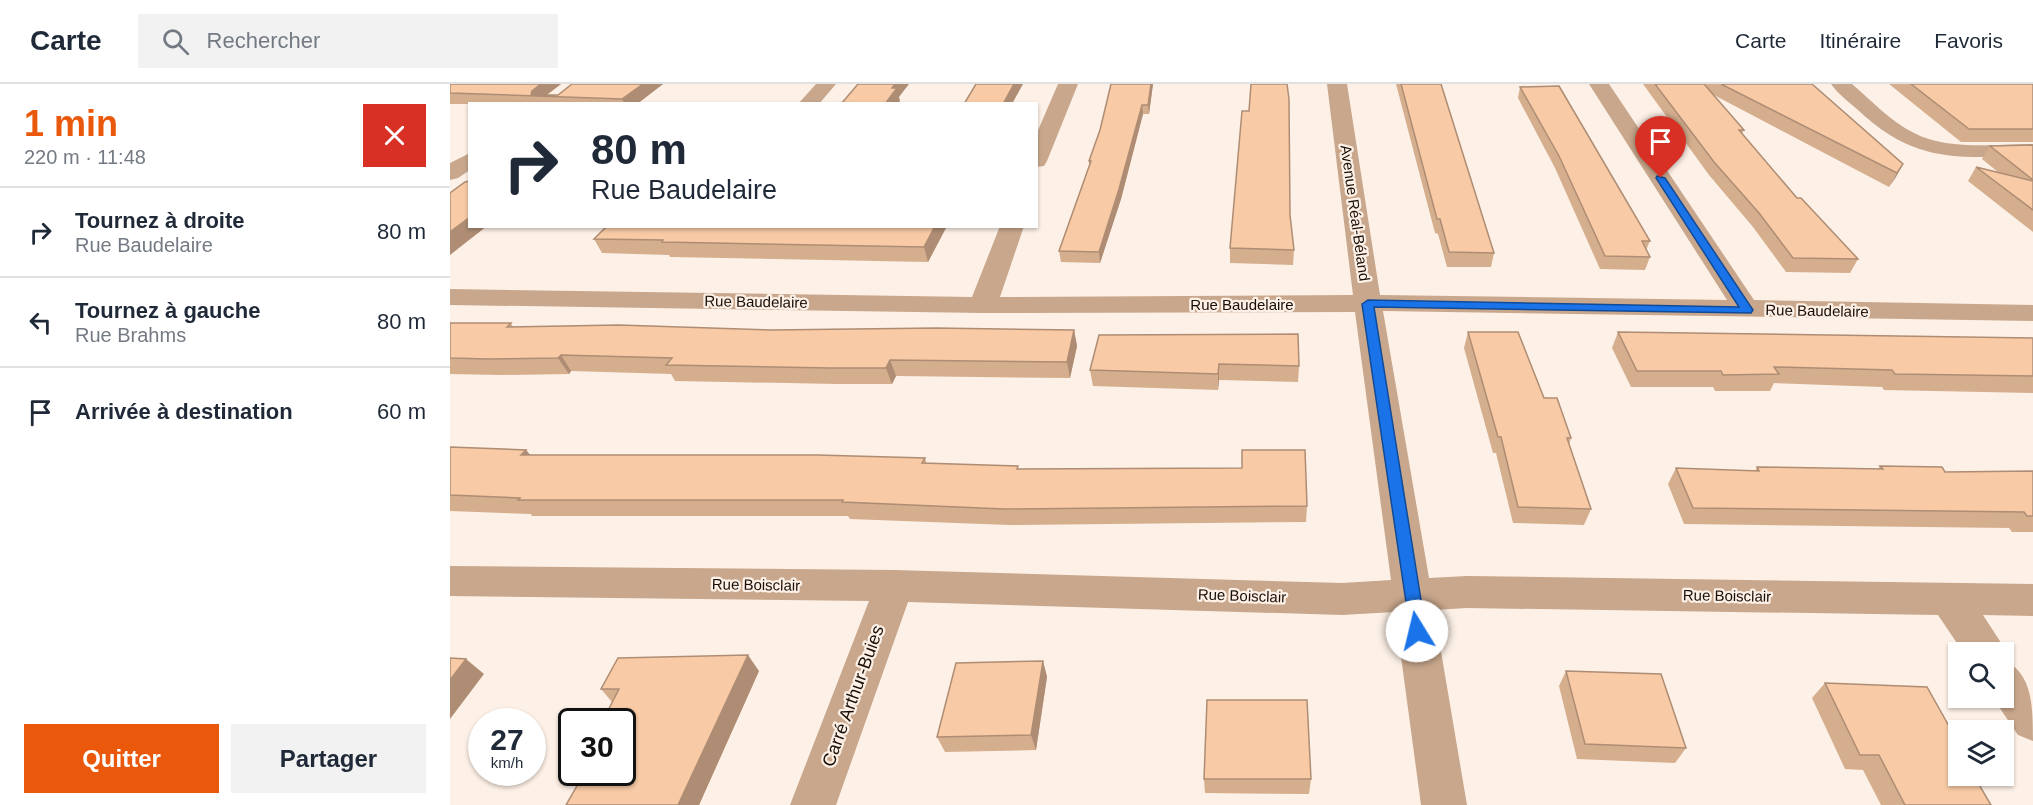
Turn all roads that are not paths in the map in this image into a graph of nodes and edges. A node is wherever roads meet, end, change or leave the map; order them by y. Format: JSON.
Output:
{"nodes":[{"id":1,"x":826,"y":84,"type":"edge"},
{"id":2,"x":1068,"y":84,"type":"edge"},
{"id":3,"x":1337,"y":84,"type":"edge"},
{"id":4,"x":1599,"y":84,"type":"edge"},
{"id":5,"x":1841,"y":84,"type":"edge"},
{"id":6,"x":810,"y":102,"type":"edge"},
{"id":7,"x":1039,"y":149,"type":"edge"},
{"id":8,"x":2033,"y":150,"type":"edge"},
{"id":9,"x":468,"y":160,"type":"edge"},
{"id":10,"x":450,"y":173,"type":"edge"},
{"id":11,"x":1011,"y":228,"type":"edge"},
{"id":12,"x":450,"y":297,"type":"edge"},
{"id":13,"x":1368,"y":304,"type":"junction"},
{"id":14,"x":983,"y":305,"type":"junction"},
{"id":15,"x":1747,"y":310,"type":"junction"},
{"id":16,"x":2033,"y":314,"type":"edge"},
{"id":17,"x":450,"y":581,"type":"edge"},
{"id":18,"x":894,"y":586,"type":"junction"},
{"id":19,"x":1412,"y":596,"type":"junction"},
{"id":20,"x":1949,"y":599,"type":"junction"},
{"id":21,"x":2033,"y":600,"type":"edge"},
{"id":22,"x":1979,"y":642,"type":"edge"},
{"id":23,"x":2014,"y":693,"type":"edge"},
{"id":24,"x":2033,"y":721,"type":"edge"},
{"id":25,"x":813,"y":805,"type":"edge"},
{"id":26,"x":1444,"y":805,"type":"edge"}],
"edges":[{"from":1,"to":6,"type":"street"},
{"from":2,"to":7,"type":"street"},
{"from":3,"to":13,"type":"street","name":"Avenue Réal-Béland"},
{"from":4,"to":15,"type":"street"},
{"from":5,"to":8,"type":"street"},
{"from":9,"to":10,"type":"street"},
{"from":11,"to":14,"type":"street"},
{"from":12,"to":14,"type":"street","name":"Rue Baudelaire"},
{"from":13,"to":14,"type":"street","name":"Rue Baudelaire"},
{"from":13,"to":15,"type":"street","name":"Rue Baudelaire"},
{"from":13,"to":19,"type":"street","name":"Avenue Réal-Béland"},
{"from":15,"to":16,"type":"street","name":"Rue Baudelaire"},
{"from":17,"to":18,"type":"street","name":"Rue Boisclair"},
{"from":18,"to":19,"type":"street","name":"Rue Boisclair"},
{"from":18,"to":25,"type":"street","name":"Carré Arthur-Buies"},
{"from":19,"to":20,"type":"street","name":"Rue Boisclair"},
{"from":19,"to":26,"type":"street","name":"Avenue Réal-Béland"},
{"from":20,"to":21,"type":"street","name":"Rue Boisclair"},
{"from":20,"to":22,"type":"street"},
{"from":23,"to":24,"type":"street"}]}
